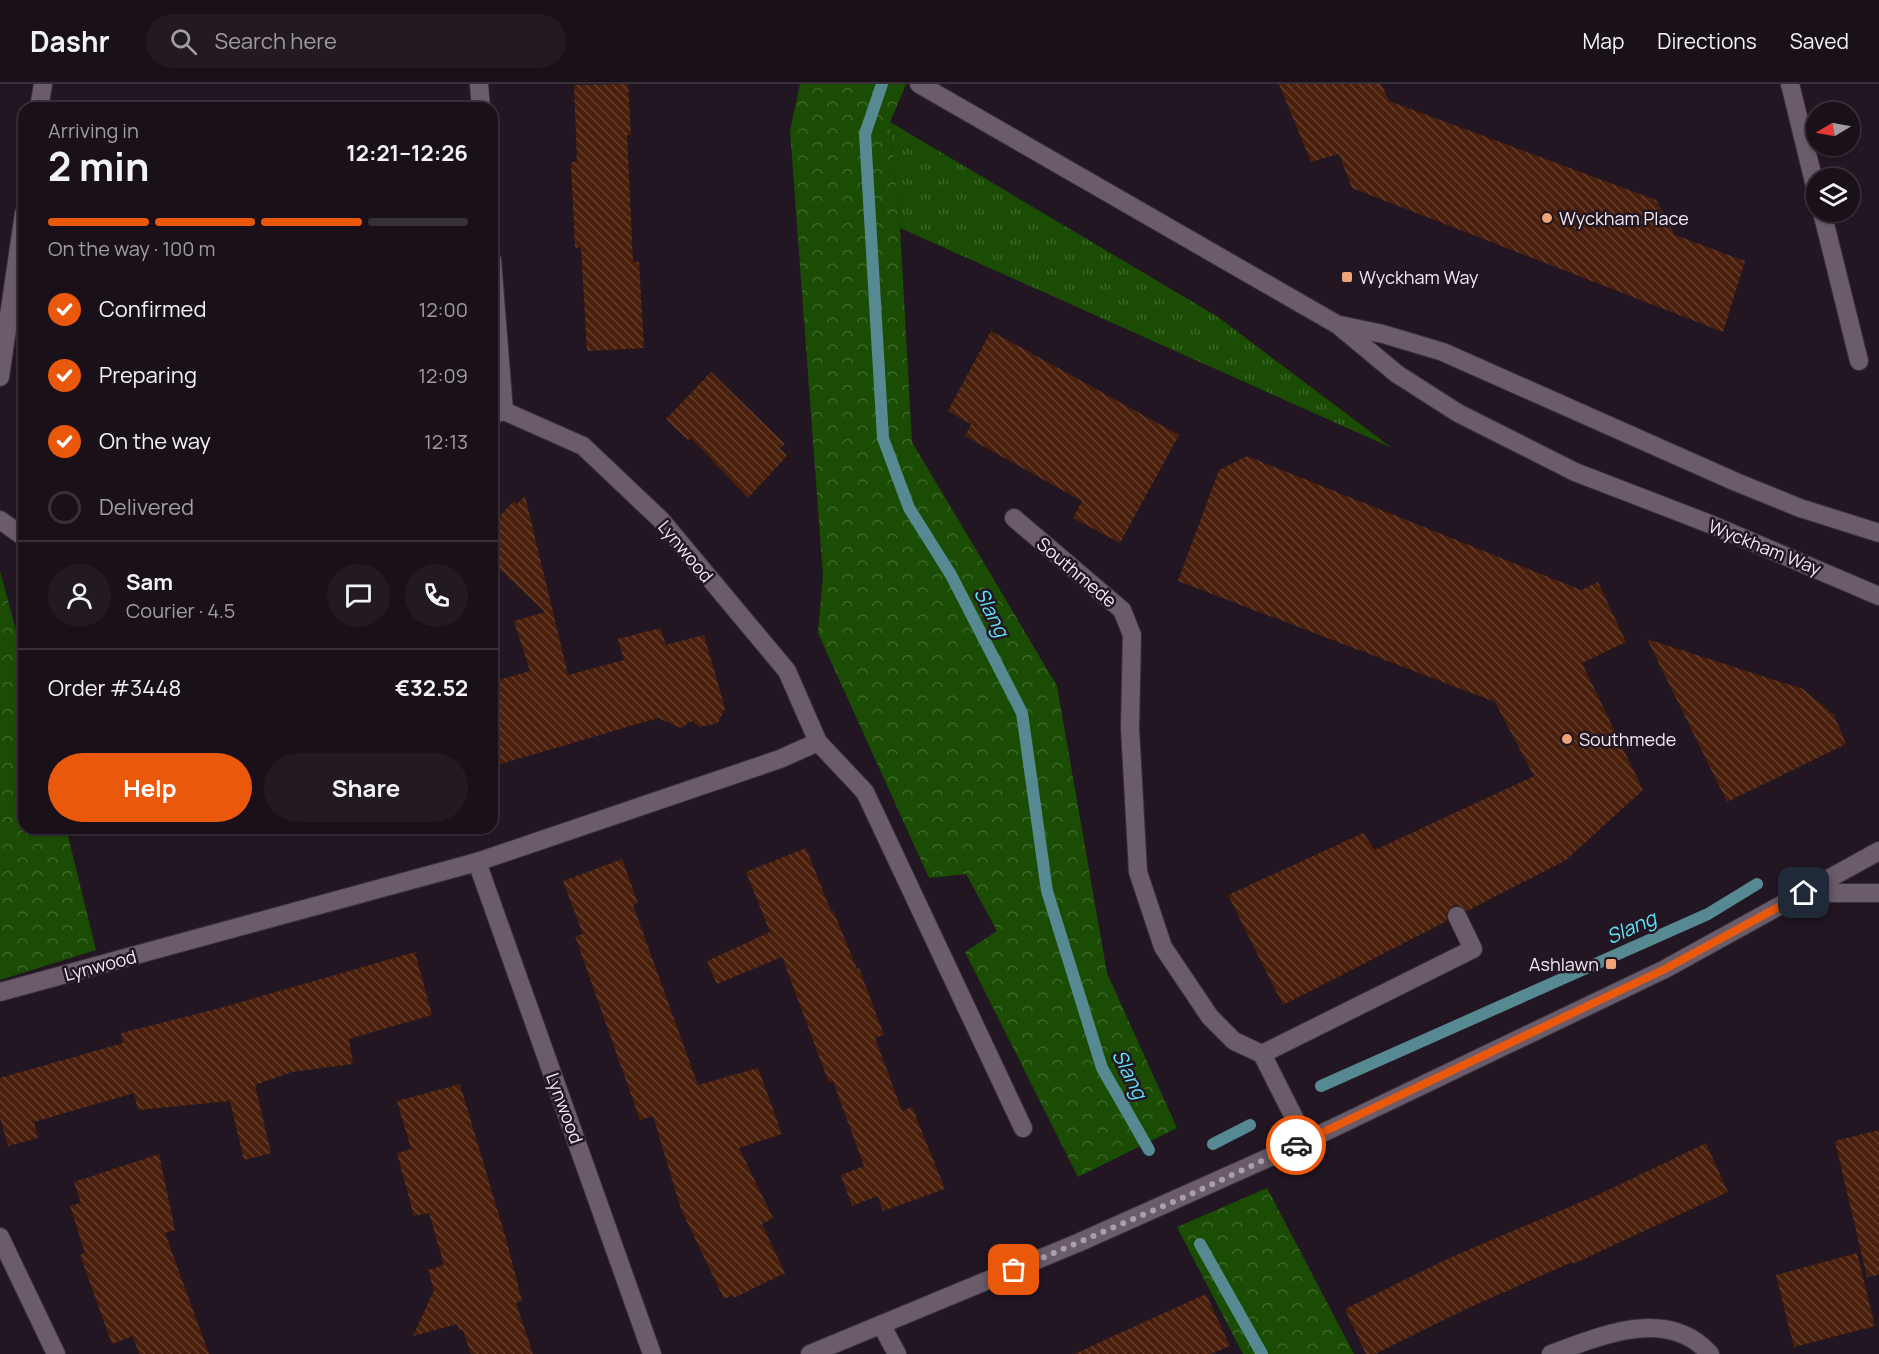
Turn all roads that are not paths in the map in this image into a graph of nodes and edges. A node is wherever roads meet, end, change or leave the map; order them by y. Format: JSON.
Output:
{"nodes":[{"id":1,"x":43,"y":84,"type":"edge"},
{"id":2,"x":479,"y":84,"type":"edge"},
{"id":3,"x":919,"y":84,"type":"edge"},
{"id":4,"x":1790,"y":84,"type":"edge"},
{"id":5,"x":40,"y":102,"type":"edge"},
{"id":6,"x":480,"y":102,"type":"edge"},
{"id":7,"x":1811,"y":168,"type":"edge"},
{"id":8,"x":1824,"y":222,"type":"edge"},
{"id":9,"x":18,"y":254,"type":"edge"},
{"id":10,"x":1338,"y":325,"type":"junction"},
{"id":11,"x":1859,"y":361,"type":"dead end"},
{"id":12,"x":0,"y":377,"type":"edge"},
{"id":13,"x":498,"y":413,"type":"edge"},
{"id":14,"x":1014,"y":518,"type":"dead end"},
{"id":15,"x":0,"y":520,"type":"edge"},
{"id":16,"x":18,"y":533,"type":"edge"},
{"id":17,"x":1879,"y":533,"type":"edge"},
{"id":18,"x":1879,"y":596,"type":"edge"},
{"id":19,"x":818,"y":742,"type":"junction"},
{"id":20,"x":1879,"y":851,"type":"edge"},
{"id":21,"x":477,"y":862,"type":"junction"},
{"id":22,"x":1804,"y":893,"type":"junction"},
{"id":23,"x":1879,"y":893,"type":"edge"},
{"id":24,"x":1457,"y":916,"type":"dead end"},
{"id":25,"x":0,"y":992,"type":"edge"},
{"id":26,"x":1262,"y":1054,"type":"junction"},
{"id":27,"x":1023,"y":1128,"type":"dead end"},
{"id":28,"x":1306,"y":1141,"type":"junction"},
{"id":29,"x":0,"y":1237,"type":"edge"},
{"id":30,"x":882,"y":1326,"type":"junction"},
{"id":31,"x":56,"y":1354,"type":"edge"},
{"id":32,"x":652,"y":1354,"type":"edge"},
{"id":33,"x":810,"y":1354,"type":"edge"},
{"id":34,"x":897,"y":1354,"type":"edge"},
{"id":35,"x":1551,"y":1354,"type":"edge"},
{"id":36,"x":1710,"y":1354,"type":"edge"}],
"edges":[{"from":1,"to":5,"type":"street"},
{"from":2,"to":6,"type":"street"},
{"from":3,"to":10,"type":"street","name":"Wyckham Way"},
{"from":4,"to":7,"type":"street"},
{"from":8,"to":11,"type":"street"},
{"from":9,"to":12,"type":"street"},
{"from":10,"to":17,"type":"street","name":"Wyckham Way"},
{"from":10,"to":18,"type":"street","name":"Wyckham Way"},
{"from":13,"to":19,"type":"street","name":"Lynwood"},
{"from":14,"to":26,"type":"street","name":"Southmede"},
{"from":15,"to":16,"type":"street"},
{"from":19,"to":21,"type":"street","name":"Lynwood"},
{"from":19,"to":27,"type":"street","name":"Lynwood"},
{"from":20,"to":22,"type":"street"},
{"from":21,"to":25,"type":"street","name":"Lynwood"},
{"from":21,"to":32,"type":"street","name":"Lynwood"},
{"from":22,"to":23,"type":"street"},
{"from":22,"to":28,"type":"street"},
{"from":24,"to":26,"type":"street"},
{"from":26,"to":28,"type":"street"},
{"from":28,"to":30,"type":"street"},
{"from":29,"to":31,"type":"street"},
{"from":30,"to":33,"type":"street"},
{"from":30,"to":34,"type":"street"},
{"from":35,"to":36,"type":"street"}]}
